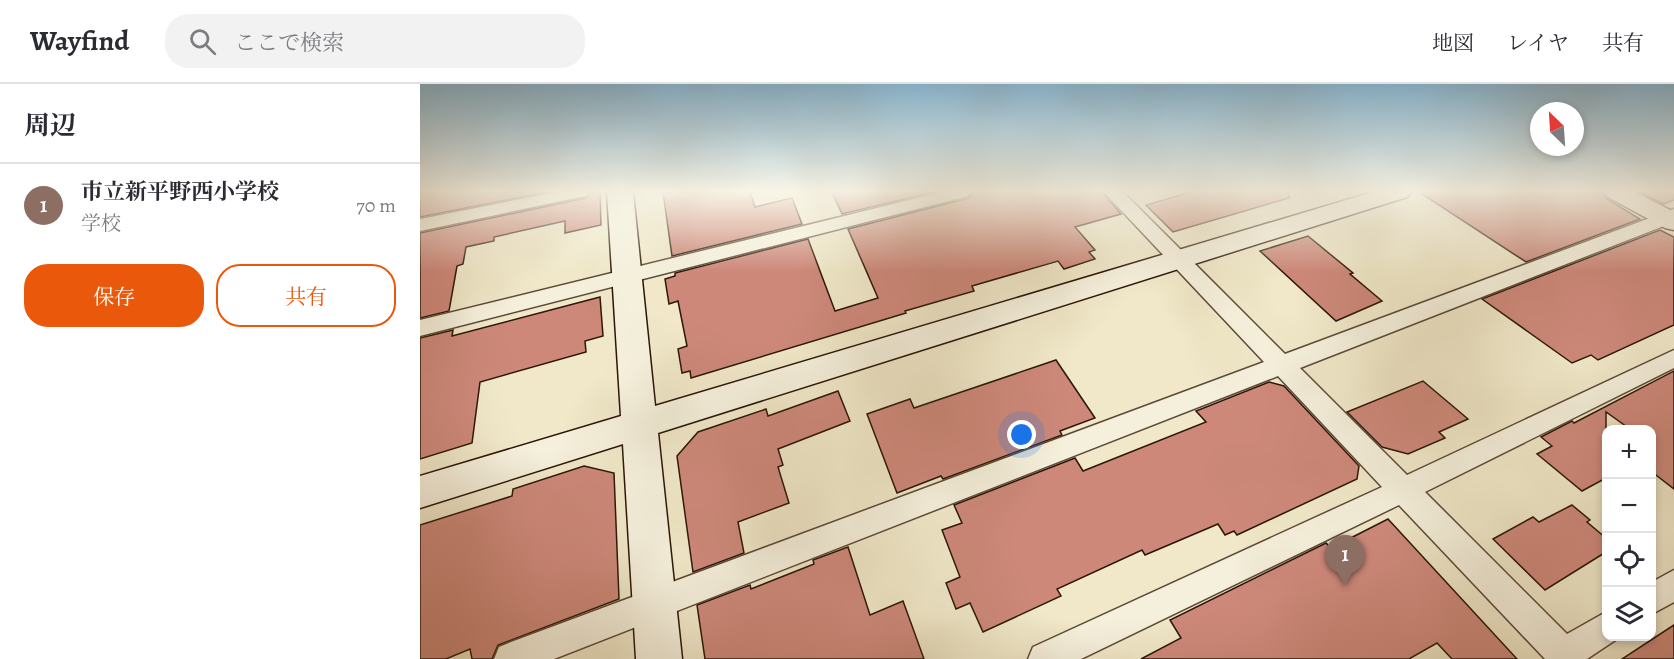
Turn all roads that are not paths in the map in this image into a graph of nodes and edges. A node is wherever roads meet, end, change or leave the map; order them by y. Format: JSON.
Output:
{"nodes":[{"id":1,"x":450,"y":219,"type":"edge"},
{"id":2,"x":622,"y":219,"type":"edge"},
{"id":3,"x":855,"y":219,"type":"edge"},
{"id":4,"x":1139,"y":219,"type":"edge"},
{"id":5,"x":1312,"y":219,"type":"edge"},
{"id":6,"x":1671,"y":219,"type":"edge"},
{"id":7,"x":420,"y":225,"type":"edge"},
{"id":8,"x":1179,"y":260,"type":"junction"},
{"id":9,"x":626,"y":276,"type":"junction"},
{"id":10,"x":420,"y":328,"type":"edge"},
{"id":11,"x":1674,"y":358,"type":"edge"},
{"id":12,"x":1282,"y":365,"type":"junction"},
{"id":13,"x":638,"y":424,"type":"junction"},
{"id":14,"x":1405,"y":489,"type":"junction"},
{"id":15,"x":420,"y":492,"type":"edge"},
{"id":16,"x":1674,"y":585,"type":"edge"},
{"id":17,"x":1656,"y":596,"type":"edge"},
{"id":18,"x":654,"y":604,"type":"junction"},
{"id":19,"x":1602,"y":631,"type":"edge"},
{"id":20,"x":1566,"y":657,"type":"edge"},
{"id":21,"x":511,"y":659,"type":"edge"},
{"id":22,"x":659,"y":659,"type":"edge"},
{"id":23,"x":1045,"y":659,"type":"edge"}],
"edges":[{"from":1,"to":7,"type":"street"},
{"from":2,"to":9,"type":"street"},
{"from":3,"to":9,"type":"street"},
{"from":4,"to":8,"type":"street"},
{"from":5,"to":8,"type":"street"},
{"from":6,"to":12,"type":"street"},
{"from":8,"to":12,"type":"street"},
{"from":8,"to":13,"type":"street"},
{"from":9,"to":10,"type":"street"},
{"from":9,"to":13,"type":"street"},
{"from":11,"to":14,"type":"street"},
{"from":12,"to":14,"type":"street"},
{"from":12,"to":18,"type":"street"},
{"from":13,"to":15,"type":"street"},
{"from":13,"to":18,"type":"street"},
{"from":14,"to":20,"type":"street"},
{"from":14,"to":23,"type":"street"},
{"from":16,"to":17,"type":"street"},
{"from":18,"to":21,"type":"street"},
{"from":18,"to":22,"type":"street"},
{"from":19,"to":20,"type":"street"}]}
